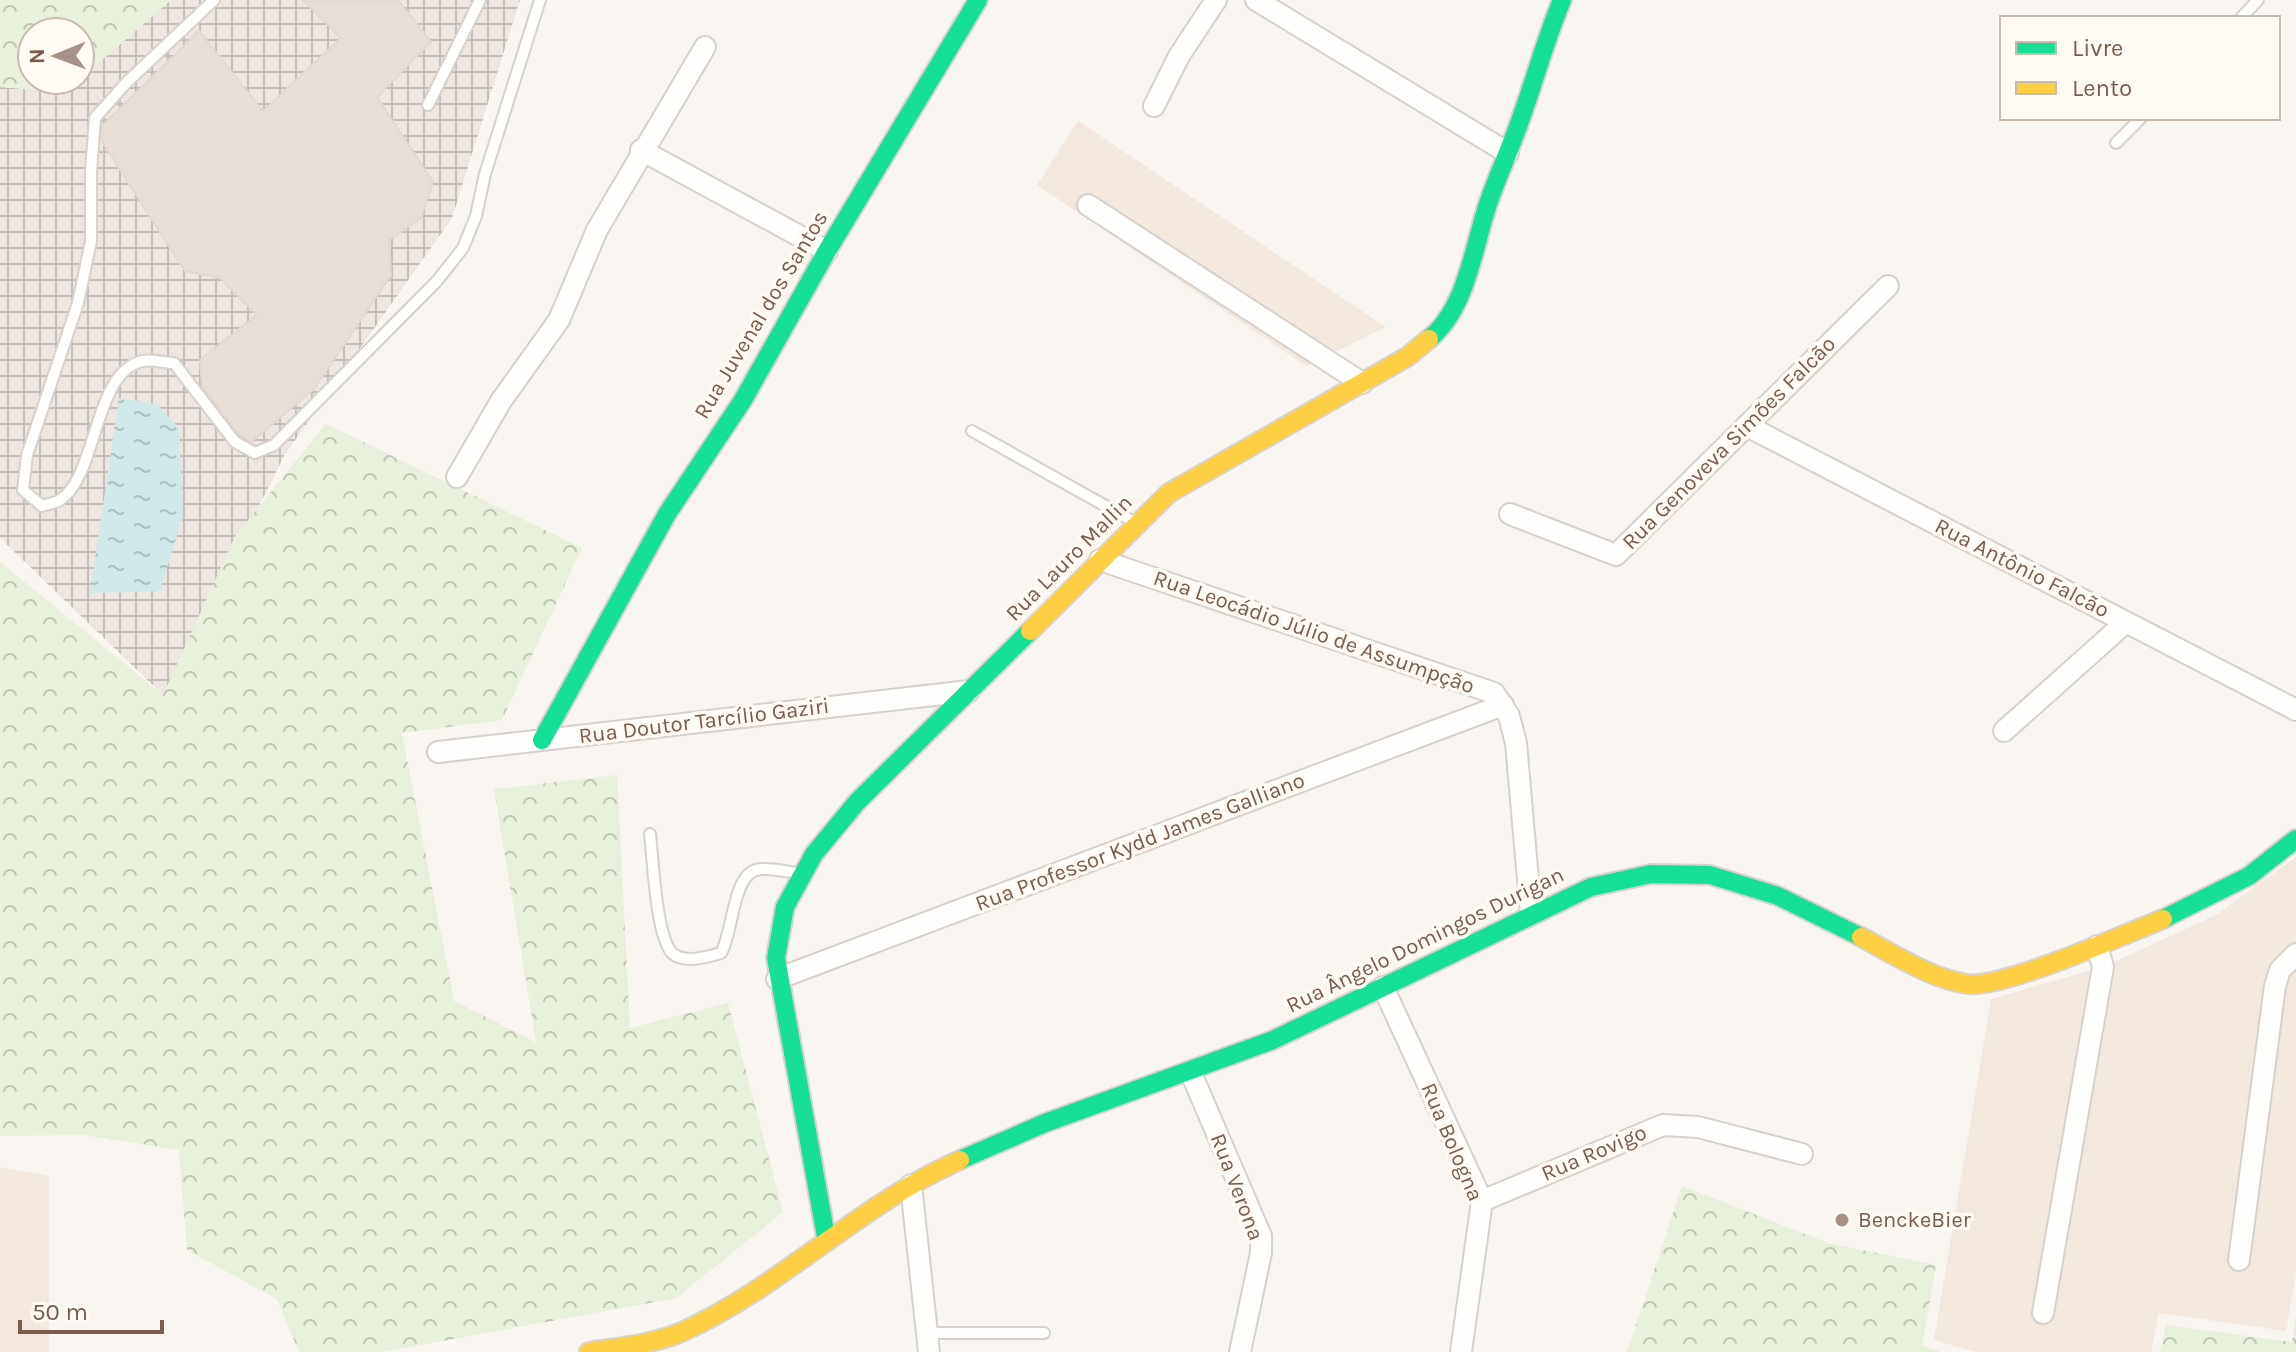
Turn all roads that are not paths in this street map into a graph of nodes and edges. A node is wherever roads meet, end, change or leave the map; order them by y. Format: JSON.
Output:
{"nodes":[{"id":1,"x":214,"y":0,"type":"edge"},
{"id":2,"x":480,"y":0,"type":"edge"},
{"id":3,"x":540,"y":0,"type":"edge"},
{"id":4,"x":978,"y":0,"type":"edge"},
{"id":5,"x":1216,"y":0,"type":"edge"},
{"id":6,"x":1256,"y":0,"type":"edge"},
{"id":7,"x":1562,"y":0,"type":"edge"},
{"id":8,"x":2258,"y":0,"type":"edge"},
{"id":9,"x":2243,"y":16,"type":"edge"},
{"id":10,"x":705,"y":47,"type":"dead end"},
{"id":11,"x":428,"y":105,"type":"dead end"},
{"id":12,"x":1154,"y":106,"type":"dead end"},
{"id":13,"x":2139,"y":120,"type":"edge"},
{"id":14,"x":2116,"y":143,"type":"dead end"},
{"id":15,"x":641,"y":150,"type":"junction"},
{"id":16,"x":1508,"y":153,"type":"junction"},
{"id":17,"x":1088,"y":205,"type":"dead end"},
{"id":18,"x":827,"y":251,"type":"junction"},
{"id":19,"x":1888,"y":286,"type":"dead end"},
{"id":20,"x":1362,"y":383,"type":"junction"},
{"id":21,"x":1747,"y":426,"type":"junction"},
{"id":22,"x":972,"y":431,"type":"dead end"},
{"id":23,"x":457,"y":477,"type":"dead end"},
{"id":24,"x":1510,"y":514,"type":"dead end"},
{"id":25,"x":1136,"y":524,"type":"junction"},
{"id":26,"x":1100,"y":560,"type":"junction"},
{"id":27,"x":2126,"y":622,"type":"junction"},
{"id":28,"x":969,"y":691,"type":"junction"},
{"id":29,"x":1503,"y":705,"type":"junction"},
{"id":30,"x":2296,"y":710,"type":"edge"},
{"id":31,"x":2004,"y":731,"type":"dead end"},
{"id":32,"x":542,"y":740,"type":"junction"},
{"id":33,"x":438,"y":752,"type":"dead end"},
{"id":34,"x":650,"y":834,"type":"dead end"},
{"id":35,"x":2296,"y":839,"type":"edge"},
{"id":36,"x":801,"y":874,"type":"junction"},
{"id":37,"x":1531,"y":914,"type":"junction"},
{"id":38,"x":2097,"y":946,"type":"junction"},
{"id":39,"x":2296,"y":954,"type":"edge"},
{"id":40,"x":777,"y":979,"type":"junction"},
{"id":41,"x":1383,"y":987,"type":"junction"},
{"id":42,"x":1191,"y":1073,"type":"junction"},
{"id":43,"x":1802,"y":1154,"type":"dead end"},
{"id":44,"x":911,"y":1185,"type":"junction"},
{"id":45,"x":1482,"y":1201,"type":"junction"},
{"id":46,"x":826,"y":1237,"type":"junction"},
{"id":47,"x":2239,"y":1260,"type":"dead end"},
{"id":48,"x":2043,"y":1313,"type":"dead end"},
{"id":49,"x":684,"y":1331,"type":"junction"},
{"id":50,"x":1044,"y":1333,"type":"dead end"},
{"id":51,"x":928,"y":1342,"type":"edge"},
{"id":52,"x":589,"y":1352,"type":"edge"},
{"id":53,"x":679,"y":1352,"type":"edge"},
{"id":54,"x":1240,"y":1352,"type":"edge"},
{"id":55,"x":1461,"y":1352,"type":"edge"}],
"edges":[{"from":1,"to":3,"type":"lane"},
{"from":2,"to":11,"type":"lane"},
{"from":4,"to":18,"type":"street","name":"Rua Juvenal dos Santos"},
{"from":5,"to":12,"type":"street"},
{"from":6,"to":16,"type":"street"},
{"from":7,"to":16,"type":"street","name":"Rua Lauro Mallin"},
{"from":8,"to":9,"type":"lane"},
{"from":10,"to":15,"type":"street"},
{"from":13,"to":14,"type":"lane"},
{"from":15,"to":18,"type":"street"},
{"from":15,"to":23,"type":"street"},
{"from":16,"to":20,"type":"street","name":"Rua Lauro Mallin"},
{"from":17,"to":20,"type":"street"},
{"from":18,"to":32,"type":"street","name":"Rua Juvenal dos Santos"},
{"from":19,"to":21,"type":"street","name":"Rua Genoveva Simões Falcão"},
{"from":20,"to":25,"type":"street","name":"Rua Lauro Mallin"},
{"from":21,"to":24,"type":"street","name":"Rua Genoveva Simões Falcão"},
{"from":21,"to":27,"type":"street","name":"Rua Antônio Falcão"},
{"from":22,"to":25,"type":"lane"},
{"from":25,"to":26,"type":"street","name":"Rua Lauro Mallin"},
{"from":26,"to":28,"type":"street","name":"Rua Lauro Mallin"},
{"from":26,"to":29,"type":"street","name":"Rua Leocádio Júlio de Assumpção"},
{"from":27,"to":30,"type":"street","name":"Rua Antônio Falcão"},
{"from":27,"to":31,"type":"street"},
{"from":28,"to":32,"type":"street","name":"Rua Doutor Tarcílio Gaziri"},
{"from":28,"to":36,"type":"street","name":"Rua Lauro Mallin"},
{"from":29,"to":37,"type":"street"},
{"from":29,"to":40,"type":"street","name":"Rua Professor Kydd James Galliano"},
{"from":32,"to":33,"type":"street","name":"Rua Doutor Tarcílio Gaziri"},
{"from":34,"to":36,"type":"lane"},
{"from":35,"to":38,"type":"street","name":"Rua Ângelo Domingos Durigan"},
{"from":36,"to":40,"type":"street","name":"Rua Lauro Mallin"},
{"from":37,"to":38,"type":"street","name":"Rua Ângelo Domingos Durigan"},
{"from":37,"to":41,"type":"street","name":"Rua Ângelo Domingos Durigan"},
{"from":38,"to":48,"type":"street"},
{"from":39,"to":47,"type":"street"},
{"from":40,"to":46,"type":"street","name":"Rua Lauro Mallin"},
{"from":41,"to":42,"type":"street","name":"Rua Ângelo Domingos Durigan"},
{"from":41,"to":45,"type":"street","name":"Rua Bologna"},
{"from":42,"to":44,"type":"street","name":"Rua Ângelo Domingos Durigan"},
{"from":42,"to":54,"type":"street","name":"Rua Verona"},
{"from":43,"to":45,"type":"street","name":"Rua Rovigo"},
{"from":44,"to":46,"type":"street","name":"Rua Ângelo Domingos Durigan"},
{"from":44,"to":51,"type":"street"},
{"from":45,"to":55,"type":"street","name":"Rua Bologna"},
{"from":46,"to":49,"type":"street","name":"Rua Ângelo Domingos Durigan"},
{"from":49,"to":52,"type":"street","name":"Rua Ângelo Domingos Durigan"},
{"from":49,"to":53,"type":"street"},
{"from":50,"to":51,"type":"lane"}]}
